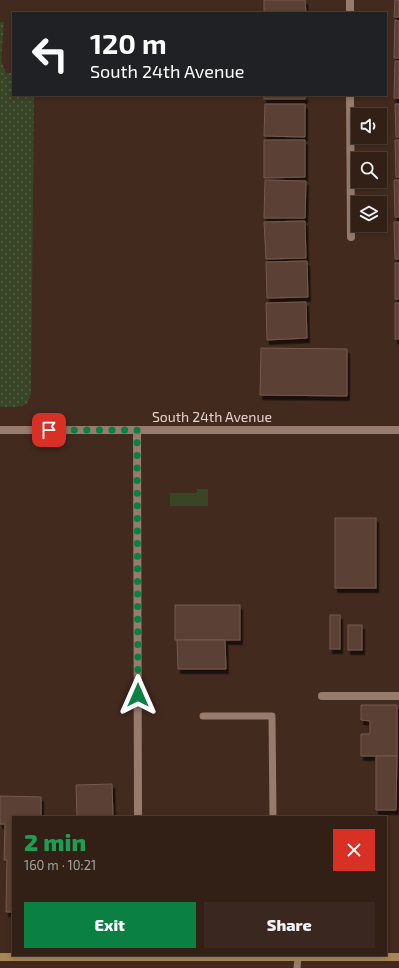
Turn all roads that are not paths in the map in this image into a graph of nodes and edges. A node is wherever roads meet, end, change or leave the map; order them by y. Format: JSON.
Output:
{"nodes":[{"id":1,"x":350,"y":0,"type":"edge"},
{"id":2,"x":350,"y":12,"type":"edge"},
{"id":3,"x":350,"y":96,"type":"edge"},
{"id":4,"x":350,"y":237,"type":"dead end"},
{"id":5,"x":0,"y":430,"type":"edge"},
{"id":6,"x":137,"y":430,"type":"junction"},
{"id":7,"x":399,"y":430,"type":"edge"},
{"id":8,"x":322,"y":696,"type":"dead end"},
{"id":9,"x":399,"y":696,"type":"edge"},
{"id":10,"x":203,"y":716,"type":"dead end"},
{"id":11,"x":138,"y":816,"type":"edge"},
{"id":12,"x":273,"y":816,"type":"edge"},
{"id":13,"x":138,"y":956,"type":"edge"},
{"id":14,"x":275,"y":956,"type":"edge"},
{"id":15,"x":0,"y":957,"type":"edge"},
{"id":16,"x":298,"y":957,"type":"junction"},
{"id":17,"x":399,"y":957,"type":"edge"},
{"id":18,"x":297,"y":968,"type":"edge"}],
"edges":[{"from":1,"to":2,"type":"street"},
{"from":3,"to":4,"type":"street"},
{"from":5,"to":6,"type":"street","name":"South 24th Avenue"},
{"from":6,"to":7,"type":"street","name":"South 24th Avenue"},
{"from":6,"to":11,"type":"street"},
{"from":8,"to":9,"type":"street"},
{"from":10,"to":12,"type":"lane"},
{"from":13,"to":14,"type":"main road"},
{"from":13,"to":15,"type":"main road"},
{"from":14,"to":16,"type":"main road"},
{"from":16,"to":17,"type":"main road"},
{"from":16,"to":18,"type":"lane"}]}
